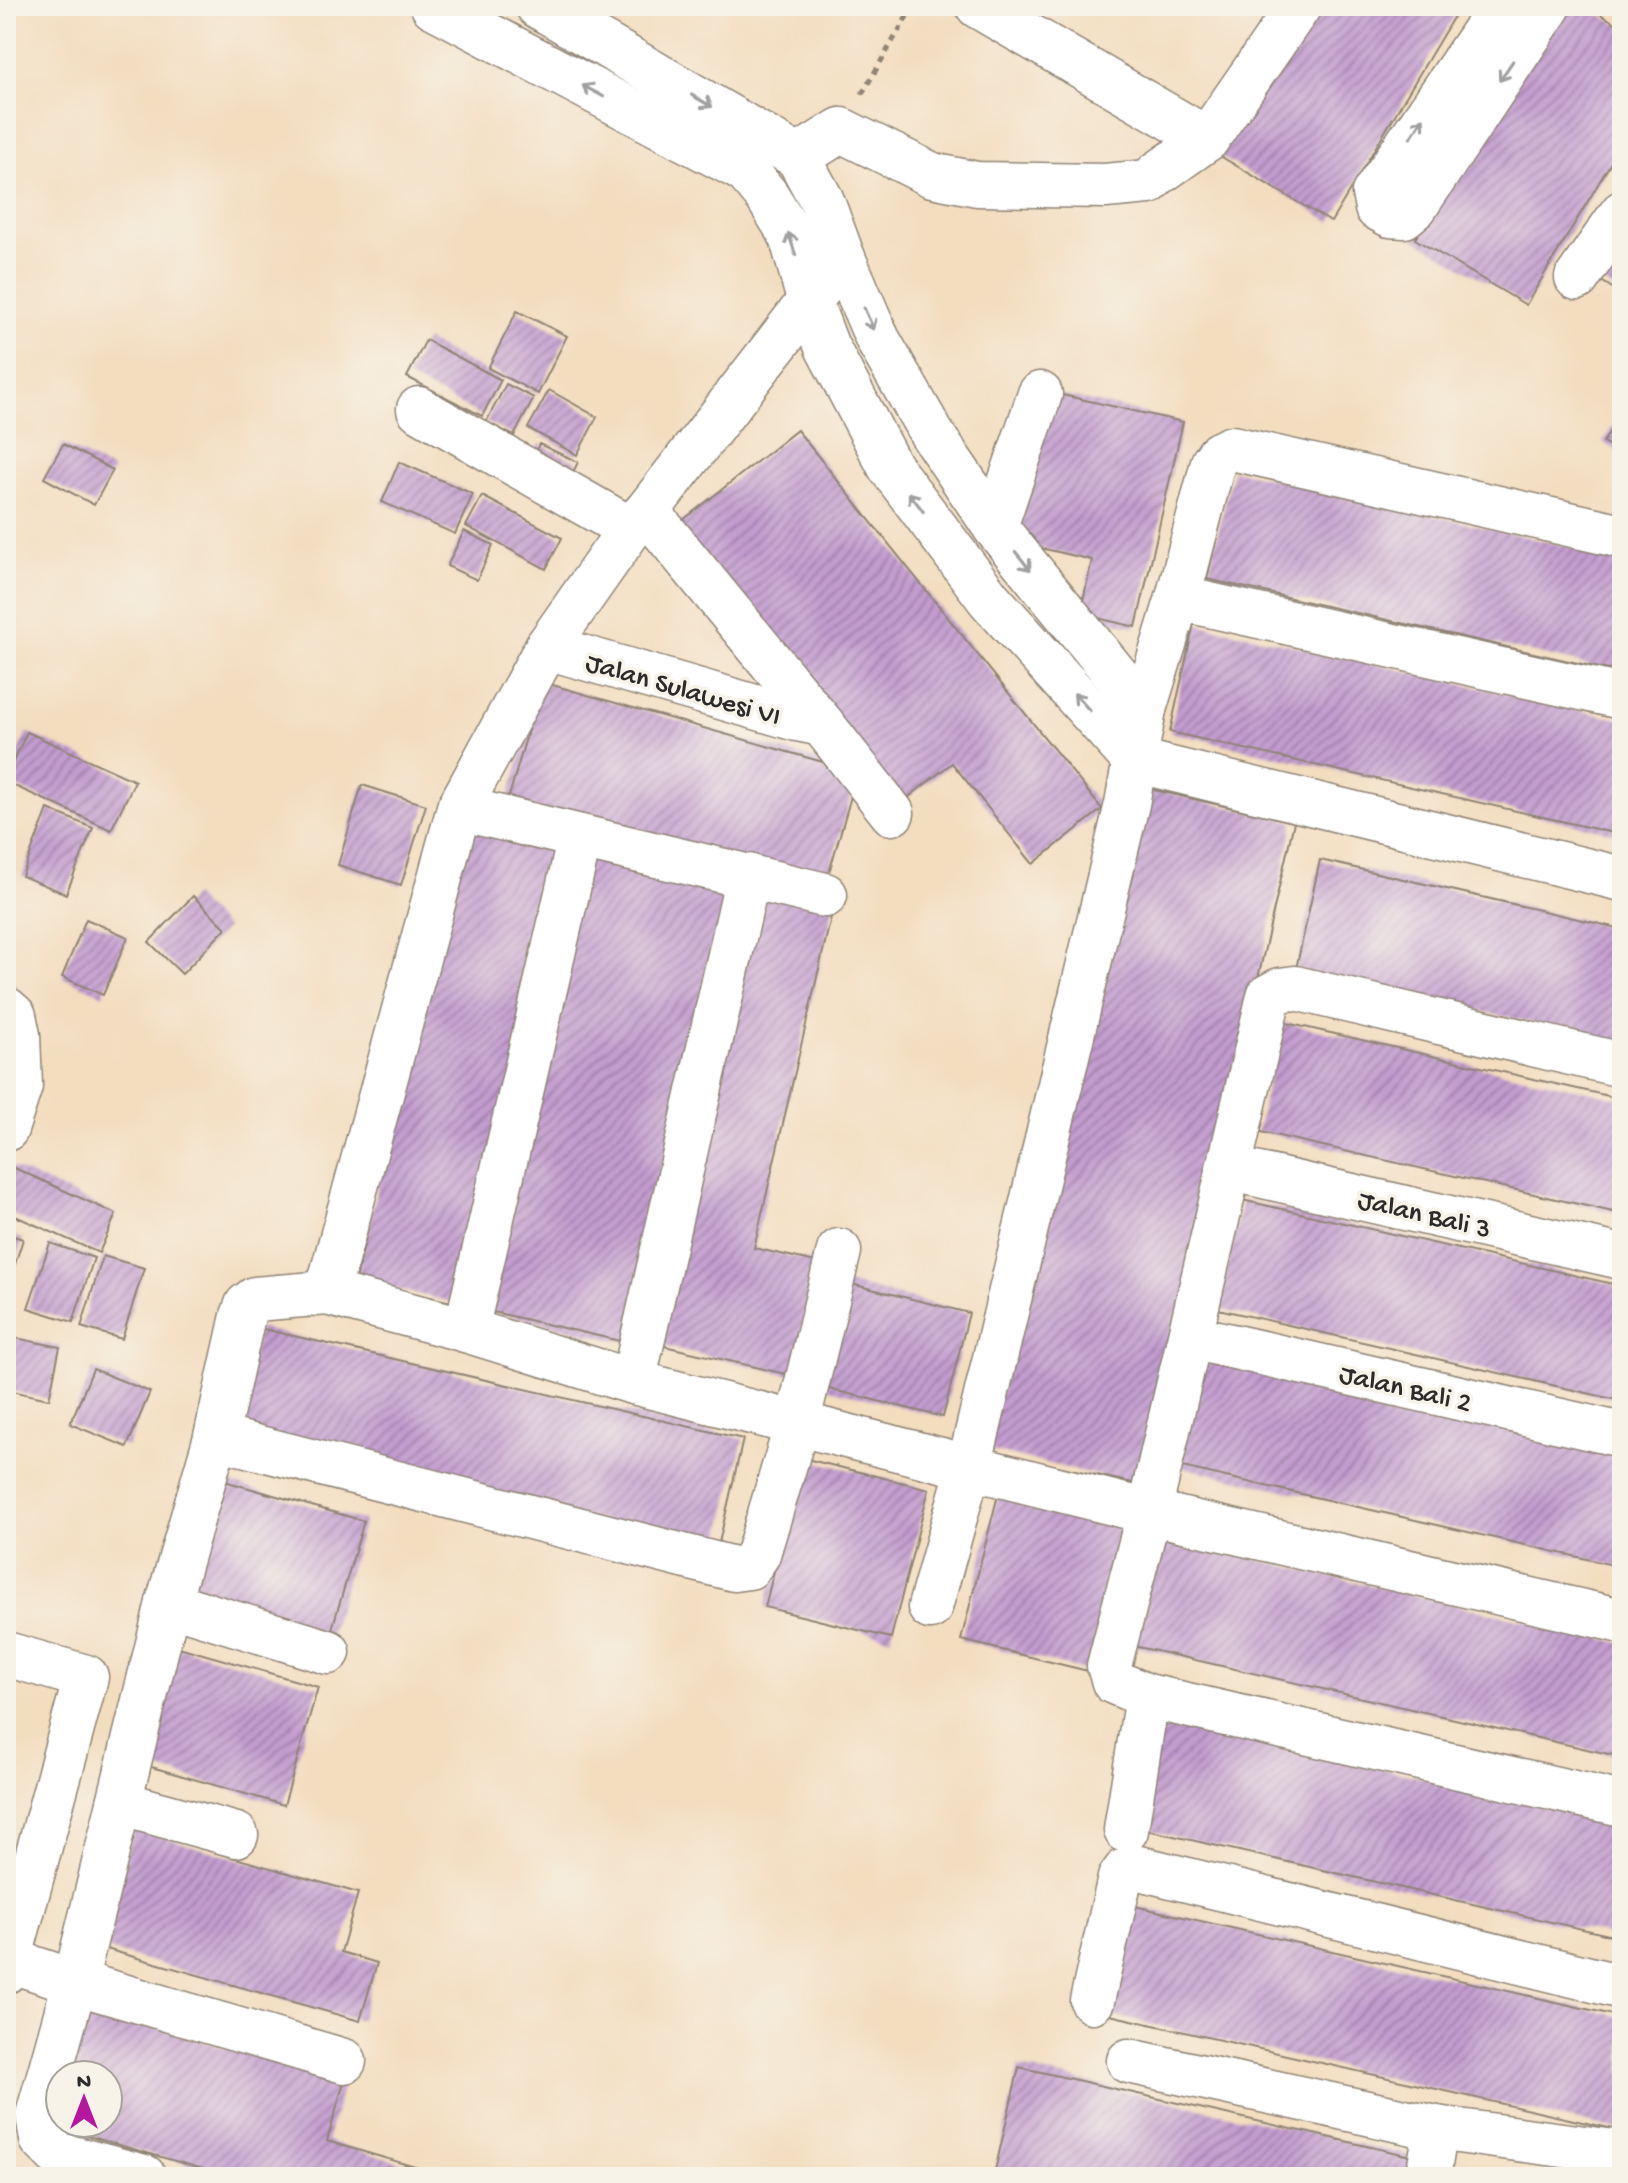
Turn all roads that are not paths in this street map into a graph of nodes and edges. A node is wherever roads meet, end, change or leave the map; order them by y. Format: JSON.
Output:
{"nodes":[{"id":1,"x":538,"y":6,"type":"edge"},
{"id":2,"x":978,"y":6,"type":"edge"},
{"id":3,"x":1501,"y":6,"type":"edge"},
{"id":4,"x":1549,"y":6,"type":"edge"},
{"id":5,"x":1296,"y":7,"type":"edge"},
{"id":6,"x":448,"y":10,"type":"edge"},
{"id":7,"x":1207,"y":139,"type":"junction"},
{"id":8,"x":798,"y":157,"type":"junction"},
{"id":9,"x":1622,"y":213,"type":"edge"},
{"id":10,"x":843,"y":258,"type":"junction"},
{"id":11,"x":1577,"y":278,"type":"dead end"},
{"id":12,"x":809,"y":300,"type":"junction"},
{"id":13,"x":1040,"y":394,"type":"dead end"},
{"id":14,"x":419,"y":409,"type":"dead end"},
{"id":15,"x":639,"y":520,"type":"junction"},
{"id":16,"x":995,"y":527,"type":"junction"},
{"id":17,"x":1622,"y":536,"type":"edge"},
{"id":18,"x":1178,"y":598,"type":"junction"},
{"id":19,"x":547,"y":647,"type":"junction"},
{"id":20,"x":1622,"y":697,"type":"edge"},
{"id":21,"x":1144,"y":709,"type":"junction"},
{"id":22,"x":822,"y":724,"type":"junction"},
{"id":23,"x":1134,"y":760,"type":"junction"},
{"id":24,"x":459,"y":808,"type":"junction"},
{"id":25,"x":892,"y":813,"type":"dead end"},
{"id":26,"x":580,"y":837,"type":"junction"},
{"id":27,"x":748,"y":876,"type":"junction"},
{"id":28,"x":1622,"y":879,"type":"edge"},
{"id":29,"x":825,"y":895,"type":"dead end"},
{"id":30,"x":6,"y":1009,"type":"edge"},
{"id":31,"x":1622,"y":1065,"type":"edge"},
{"id":32,"x":6,"y":1129,"type":"edge"},
{"id":33,"x":1228,"y":1168,"type":"junction"},
{"id":34,"x":839,"y":1251,"type":"dead end"},
{"id":35,"x":1622,"y":1257,"type":"edge"},
{"id":36,"x":327,"y":1293,"type":"junction"},
{"id":37,"x":466,"y":1330,"type":"junction"},
{"id":38,"x":1191,"y":1337,"type":"junction"},
{"id":39,"x":633,"y":1382,"type":"junction"},
{"id":40,"x":797,"y":1424,"type":"junction"},
{"id":41,"x":1622,"y":1435,"type":"edge"},
{"id":42,"x":216,"y":1437,"type":"junction"},
{"id":43,"x":969,"y":1467,"type":"junction"},
{"id":44,"x":1149,"y":1512,"type":"junction"},
{"id":45,"x":168,"y":1603,"type":"junction"},
{"id":46,"x":930,"y":1607,"type":"dead end"},
{"id":47,"x":1622,"y":1621,"type":"edge"},
{"id":48,"x":328,"y":1652,"type":"dead end"},
{"id":49,"x":6,"y":1654,"type":"edge"},
{"id":50,"x":1147,"y":1696,"type":"junction"},
{"id":51,"x":119,"y":1803,"type":"junction"},
{"id":52,"x":1622,"y":1804,"type":"edge"},
{"id":53,"x":1126,"y":1830,"type":"dead end"},
{"id":54,"x":236,"y":1835,"type":"dead end"},
{"id":55,"x":7,"y":1963,"type":"edge"},
{"id":56,"x":75,"y":1982,"type":"junction"},
{"id":57,"x":1622,"y":1987,"type":"edge"},
{"id":58,"x":1092,"y":2001,"type":"dead end"},
{"id":59,"x":344,"y":2061,"type":"dead end"},
{"id":60,"x":1129,"y":2061,"type":"dead end"},
{"id":61,"x":1436,"y":2128,"type":"junction"},
{"id":62,"x":1622,"y":2153,"type":"edge"},
{"id":63,"x":144,"y":2177,"type":"edge"},
{"id":64,"x":1428,"y":2177,"type":"edge"}],
"edges":[{"from":1,"to":8,"type":"street","one_way":true},
{"from":2,"to":7,"type":"street"},
{"from":4,"to":3,"type":"street","one_way":true},
{"from":5,"to":7,"type":"street"},
{"from":12,"to":6,"type":"street","one_way":true},
{"from":7,"to":8,"type":"street"},
{"from":8,"to":10,"type":"street"},
{"from":9,"to":11,"type":"street"},
{"from":10,"to":12,"type":"street"},
{"from":10,"to":16,"type":"street","one_way":true},
{"from":12,"to":15,"type":"street"},
{"from":23,"to":12,"type":"street","one_way":true},
{"from":13,"to":16,"type":"street"},
{"from":14,"to":15,"type":"street"},
{"from":15,"to":19,"type":"street"},
{"from":15,"to":22,"type":"street"},
{"from":16,"to":21,"type":"street","one_way":true},
{"from":17,"to":18,"type":"street"},
{"from":18,"to":20,"type":"street"},
{"from":18,"to":21,"type":"street"},
{"from":19,"to":22,"type":"street","name":"Jalan Sulawesi VI"},
{"from":19,"to":24,"type":"street"},
{"from":21,"to":23,"type":"street"},
{"from":22,"to":25,"type":"street"},
{"from":23,"to":28,"type":"street"},
{"from":23,"to":43,"type":"street"},
{"from":24,"to":26,"type":"street"},
{"from":24,"to":36,"type":"street"},
{"from":26,"to":27,"type":"street"},
{"from":26,"to":37,"type":"street"},
{"from":27,"to":29,"type":"street"},
{"from":27,"to":39,"type":"street"},
{"from":30,"to":32,"type":"street"},
{"from":31,"to":33,"type":"street"},
{"from":33,"to":35,"type":"street","name":"Jalan Bali 3"},
{"from":33,"to":38,"type":"street"},
{"from":34,"to":40,"type":"street"},
{"from":36,"to":37,"type":"street"},
{"from":36,"to":42,"type":"street"},
{"from":37,"to":39,"type":"street"},
{"from":38,"to":41,"type":"street","name":"Jalan Bali 2"},
{"from":38,"to":44,"type":"street"},
{"from":39,"to":40,"type":"street"},
{"from":40,"to":42,"type":"street"},
{"from":40,"to":43,"type":"street"},
{"from":42,"to":45,"type":"street"},
{"from":43,"to":44,"type":"street"},
{"from":43,"to":46,"type":"street"},
{"from":44,"to":47,"type":"street"},
{"from":44,"to":50,"type":"street"},
{"from":45,"to":48,"type":"street"},
{"from":45,"to":51,"type":"street"},
{"from":49,"to":55,"type":"street"},
{"from":50,"to":52,"type":"street"},
{"from":50,"to":53,"type":"street"},
{"from":51,"to":54,"type":"street"},
{"from":51,"to":56,"type":"street"},
{"from":55,"to":56,"type":"street"},
{"from":56,"to":59,"type":"street"},
{"from":56,"to":63,"type":"street"},
{"from":57,"to":58,"type":"street"},
{"from":60,"to":61,"type":"street"},
{"from":61,"to":62,"type":"street"},
{"from":61,"to":64,"type":"street"}]}
